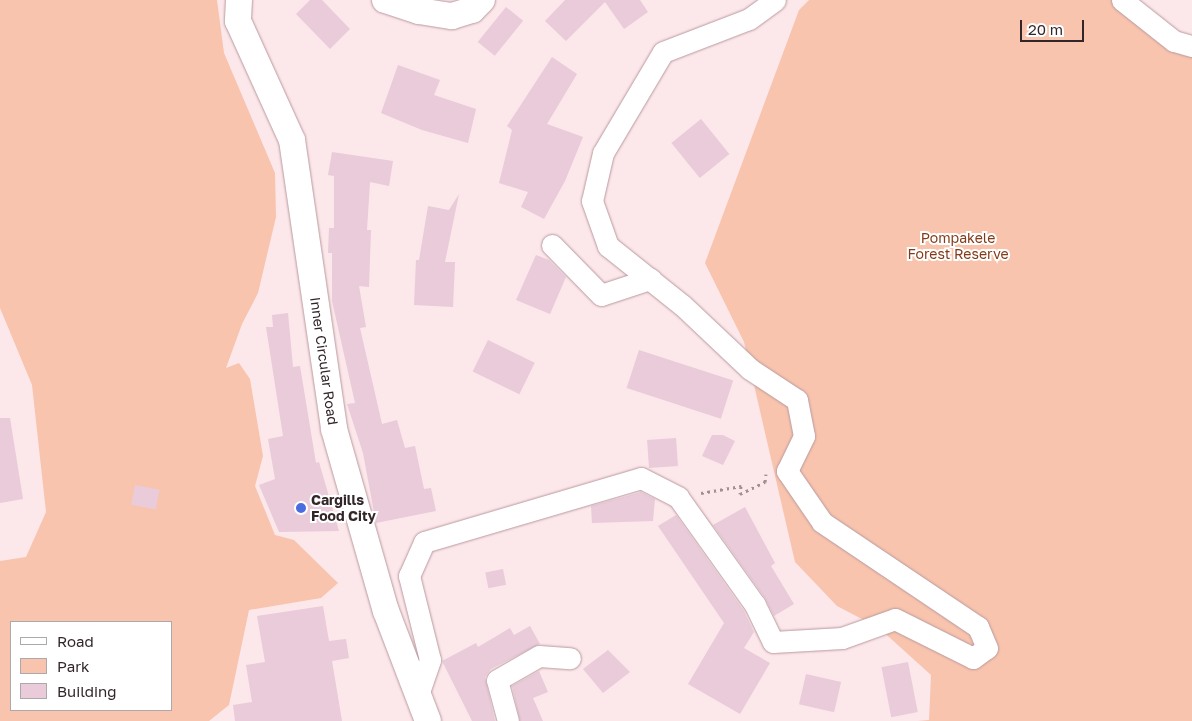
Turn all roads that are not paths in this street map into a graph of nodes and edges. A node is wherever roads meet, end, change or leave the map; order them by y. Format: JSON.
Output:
{"nodes":[{"id":1,"x":239,"y":0,"type":"edge"},
{"id":2,"x":385,"y":0,"type":"edge"},
{"id":3,"x":482,"y":0,"type":"edge"},
{"id":4,"x":775,"y":0,"type":"edge"},
{"id":5,"x":1122,"y":0,"type":"edge"},
{"id":6,"x":424,"y":6,"type":"edge"},
{"id":7,"x":1192,"y":46,"type":"edge"},
{"id":8,"x":552,"y":245,"type":"dead end"},
{"id":9,"x":650,"y":279,"type":"junction"},
{"id":10,"x":570,"y":658,"type":"dead end"},
{"id":11,"x":419,"y":692,"type":"junction"},
{"id":12,"x":428,"y":721,"type":"edge"},
{"id":13,"x":508,"y":721,"type":"edge"}],
"edges":[{"from":1,"to":11,"type":"street","name":"Inner Circular Road"},
{"from":2,"to":6,"type":"street"},
{"from":3,"to":6,"type":"street"},
{"from":4,"to":9,"type":"street"},
{"from":5,"to":7,"type":"street"},
{"from":8,"to":9,"type":"street"},
{"from":9,"to":11,"type":"street"},
{"from":10,"to":13,"type":"street"},
{"from":11,"to":12,"type":"street","name":"Inner Circular Road"}]}
